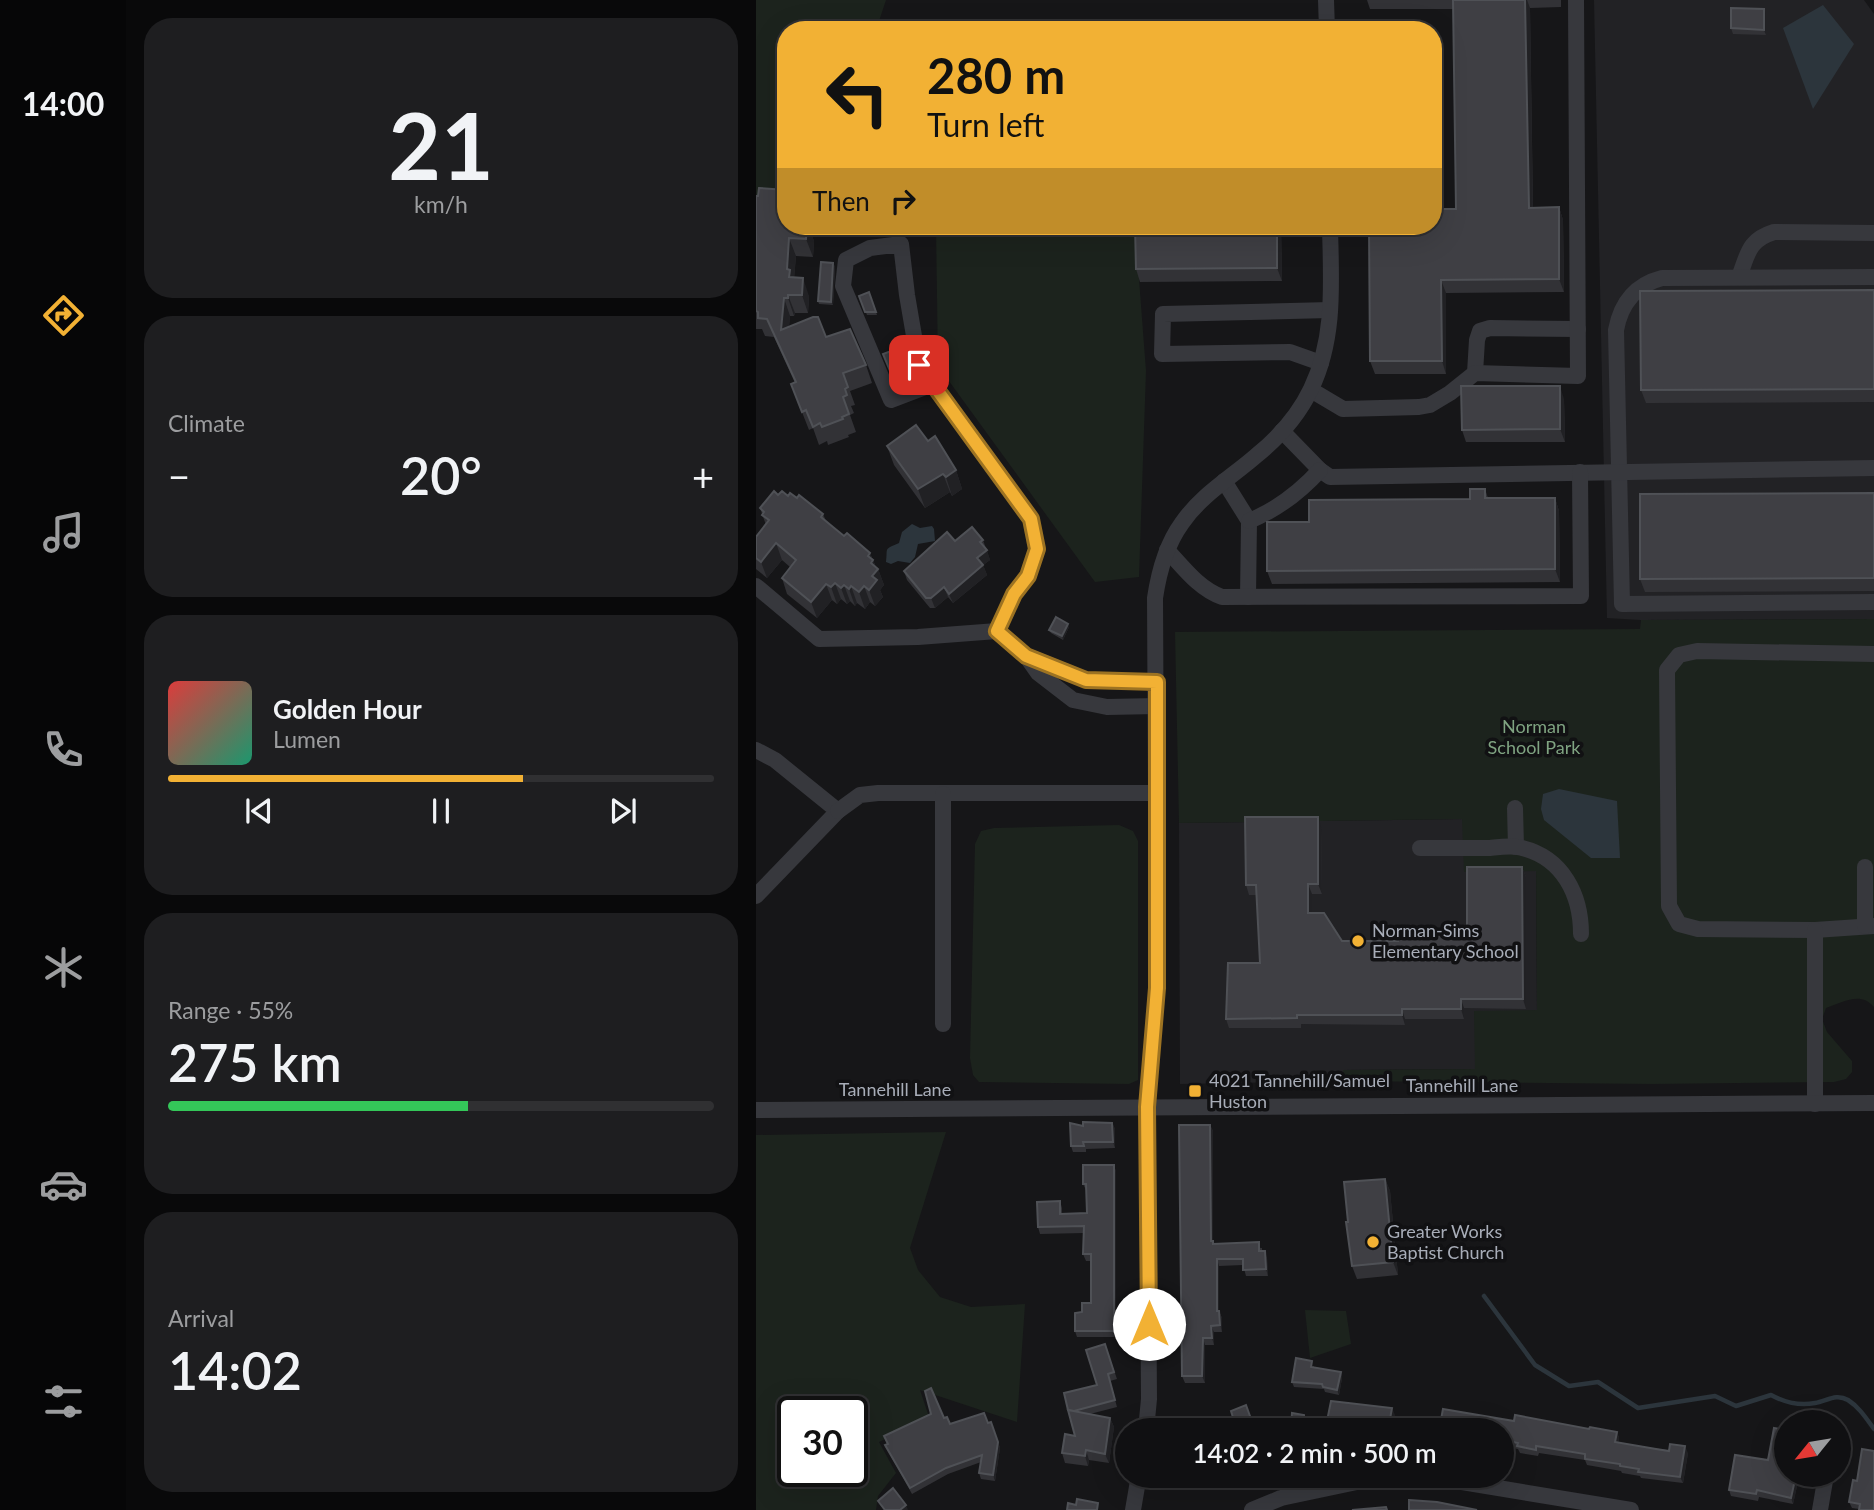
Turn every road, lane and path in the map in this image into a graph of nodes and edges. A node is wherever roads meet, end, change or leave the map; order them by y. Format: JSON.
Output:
{"nodes":[{"id":1,"x":1326,"y":0,"type":"edge"},
{"id":2,"x":1576,"y":0,"type":"edge"},
{"id":3,"x":1327,"y":21,"type":"edge"},
{"id":4,"x":1874,"y":233,"type":"edge"},
{"id":5,"x":1330,"y":235,"type":"edge"},
{"id":6,"x":1874,"y":276,"type":"edge"},
{"id":7,"x":1739,"y":277,"type":"junction"},
{"id":8,"x":1330,"y":310,"type":"junction"},
{"id":9,"x":1578,"y":329,"type":"junction"},
{"id":10,"x":1321,"y":363,"type":"junction"},
{"id":11,"x":1475,"y":373,"type":"junction"},
{"id":12,"x":933,"y":384,"type":"junction"},
{"id":13,"x":1311,"y":390,"type":"junction"},
{"id":14,"x":1282,"y":431,"type":"junction"},
{"id":15,"x":1874,"y":468,"type":"edge"},
{"id":16,"x":1320,"y":470,"type":"junction"},
{"id":17,"x":1619,"y":471,"type":"junction"},
{"id":18,"x":1580,"y":472,"type":"junction"},
{"id":19,"x":1224,"y":481,"type":"junction"},
{"id":20,"x":1249,"y":521,"type":"junction"},
{"id":21,"x":1167,"y":550,"type":"junction"},
{"id":22,"x":756,"y":586,"type":"edge"},
{"id":23,"x":1248,"y":597,"type":"junction"},
{"id":24,"x":1874,"y":602,"type":"edge"},
{"id":25,"x":997,"y":631,"type":"junction"},
{"id":26,"x":1874,"y":654,"type":"edge"},
{"id":27,"x":1026,"y":656,"type":"junction"},
{"id":28,"x":1157,"y":682,"type":"junction"},
{"id":29,"x":1157,"y":706,"type":"junction"},
{"id":30,"x":756,"y":750,"type":"edge"},
{"id":31,"x":1157,"y":793,"type":"junction"},
{"id":32,"x":943,"y":794,"type":"junction"},
{"id":33,"x":1515,"y":808,"type":"dead end"},
{"id":34,"x":838,"y":811,"type":"junction"},
{"id":35,"x":1516,"y":847,"type":"junction"},
{"id":36,"x":1420,"y":848,"type":"dead end"},
{"id":37,"x":1865,"y":867,"type":"dead end"},
{"id":38,"x":756,"y":896,"type":"edge"},
{"id":39,"x":1870,"y":926,"type":"edge"},
{"id":40,"x":1815,"y":930,"type":"junction"},
{"id":41,"x":1581,"y":934,"type":"dead end"},
{"id":42,"x":943,"y":1024,"type":"dead end"},
{"id":43,"x":1874,"y":1103,"type":"edge"},
{"id":44,"x":1815,"y":1104,"type":"junction"},
{"id":45,"x":1147,"y":1107,"type":"junction"},
{"id":46,"x":756,"y":1110,"type":"edge"},
{"id":47,"x":1147,"y":1418,"type":"edge"},
{"id":48,"x":1137,"y":1488,"type":"edge"},
{"id":49,"x":1824,"y":1488,"type":"edge"},
{"id":50,"x":1612,"y":1508,"type":"edge"},
{"id":51,"x":1133,"y":1510,"type":"edge"},
{"id":52,"x":1252,"y":1510,"type":"edge"},
{"id":53,"x":1631,"y":1510,"type":"edge"},
{"id":54,"x":1820,"y":1510,"type":"edge"}],
"edges":[{"from":1,"to":3,"type":"street"},
{"from":2,"to":9,"type":"street"},
{"from":4,"to":7,"type":"street"},
{"from":5,"to":8,"type":"street"},
{"from":6,"to":7,"type":"street"},
{"from":7,"to":17,"type":"street"},
{"from":8,"to":10,"type":"street"},
{"from":8,"to":10,"type":"street"},
{"from":9,"to":11,"type":"street"},
{"from":9,"to":11,"type":"street"},
{"from":10,"to":13,"type":"street"},
{"from":11,"to":13,"type":"street"},
{"from":12,"to":12,"type":"street"},
{"from":12,"to":25,"type":"street"},
{"from":13,"to":14,"type":"street"},
{"from":14,"to":16,"type":"street"},
{"from":14,"to":19,"type":"street"},
{"from":15,"to":17,"type":"street"},
{"from":16,"to":18,"type":"street"},
{"from":16,"to":20,"type":"street"},
{"from":17,"to":18,"type":"street"},
{"from":17,"to":24,"type":"street"},
{"from":18,"to":23,"type":"street"},
{"from":19,"to":20,"type":"street"},
{"from":19,"to":21,"type":"street"},
{"from":20,"to":23,"type":"street"},
{"from":21,"to":23,"type":"street"},
{"from":21,"to":28,"type":"street"},
{"from":22,"to":25,"type":"street"},
{"from":25,"to":27,"type":"street"},
{"from":26,"to":40,"type":"street"},
{"from":27,"to":28,"type":"street"},
{"from":27,"to":29,"type":"street"},
{"from":28,"to":29,"type":"street"},
{"from":29,"to":31,"type":"street"},
{"from":30,"to":34,"type":"street"},
{"from":31,"to":32,"type":"street"},
{"from":31,"to":45,"type":"street"},
{"from":32,"to":34,"type":"street"},
{"from":32,"to":42,"type":"street"},
{"from":33,"to":35,"type":"street"},
{"from":34,"to":38,"type":"street"},
{"from":35,"to":36,"type":"street"},
{"from":35,"to":41,"type":"street"},
{"from":37,"to":39,"type":"street"},
{"from":39,"to":40,"type":"street"},
{"from":40,"to":44,"type":"street"},
{"from":43,"to":44,"type":"street","name":"Tannehill Lane"},
{"from":44,"to":45,"type":"street","name":"Tannehill Lane"},
{"from":45,"to":46,"type":"street","name":"Tannehill Lane"},
{"from":45,"to":47,"type":"street"},
{"from":48,"to":51,"type":"street"},
{"from":49,"to":54,"type":"street"},
{"from":50,"to":52,"type":"street"},
{"from":50,"to":53,"type":"street"}]}
